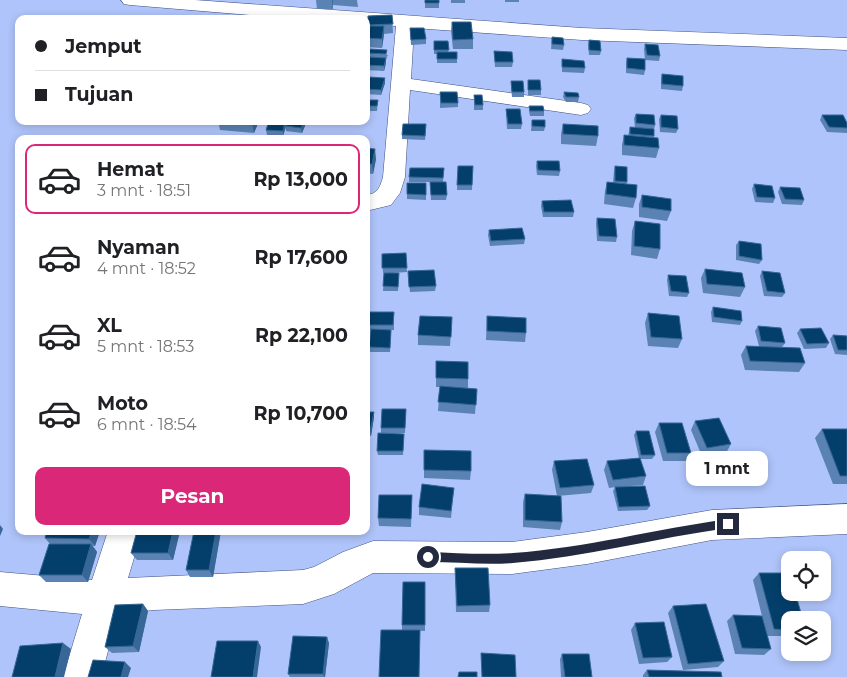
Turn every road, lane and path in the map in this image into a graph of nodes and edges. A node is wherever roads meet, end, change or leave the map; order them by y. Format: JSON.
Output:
{"nodes":[{"id":1,"x":130,"y":0,"type":"edge"},
{"id":2,"x":316,"y":15,"type":"edge"},
{"id":3,"x":370,"y":19,"type":"edge"},
{"id":4,"x":405,"y":22,"type":"junction"},
{"id":5,"x":847,"y":44,"type":"edge"},
{"id":6,"x":400,"y":83,"type":"junction"},
{"id":7,"x":581,"y":109,"type":"dead end"},
{"id":8,"x":370,"y":202,"type":"edge"},
{"id":9,"x":847,"y":519,"type":"edge"},
{"id":10,"x":124,"y":535,"type":"edge"},
{"id":11,"x":0,"y":589,"type":"edge"},
{"id":12,"x":104,"y":598,"type":"junction"},
{"id":13,"x":82,"y":677,"type":"edge"}],
"edges":[{"from":1,"to":2,"type":"street"},
{"from":3,"to":4,"type":"street"},
{"from":4,"to":5,"type":"street"},
{"from":4,"to":6,"type":"street"},
{"from":6,"to":7,"type":"street"},
{"from":6,"to":8,"type":"street"},
{"from":9,"to":12,"type":"street"},
{"from":10,"to":12,"type":"street"},
{"from":11,"to":12,"type":"street"},
{"from":12,"to":13,"type":"street"}]}
